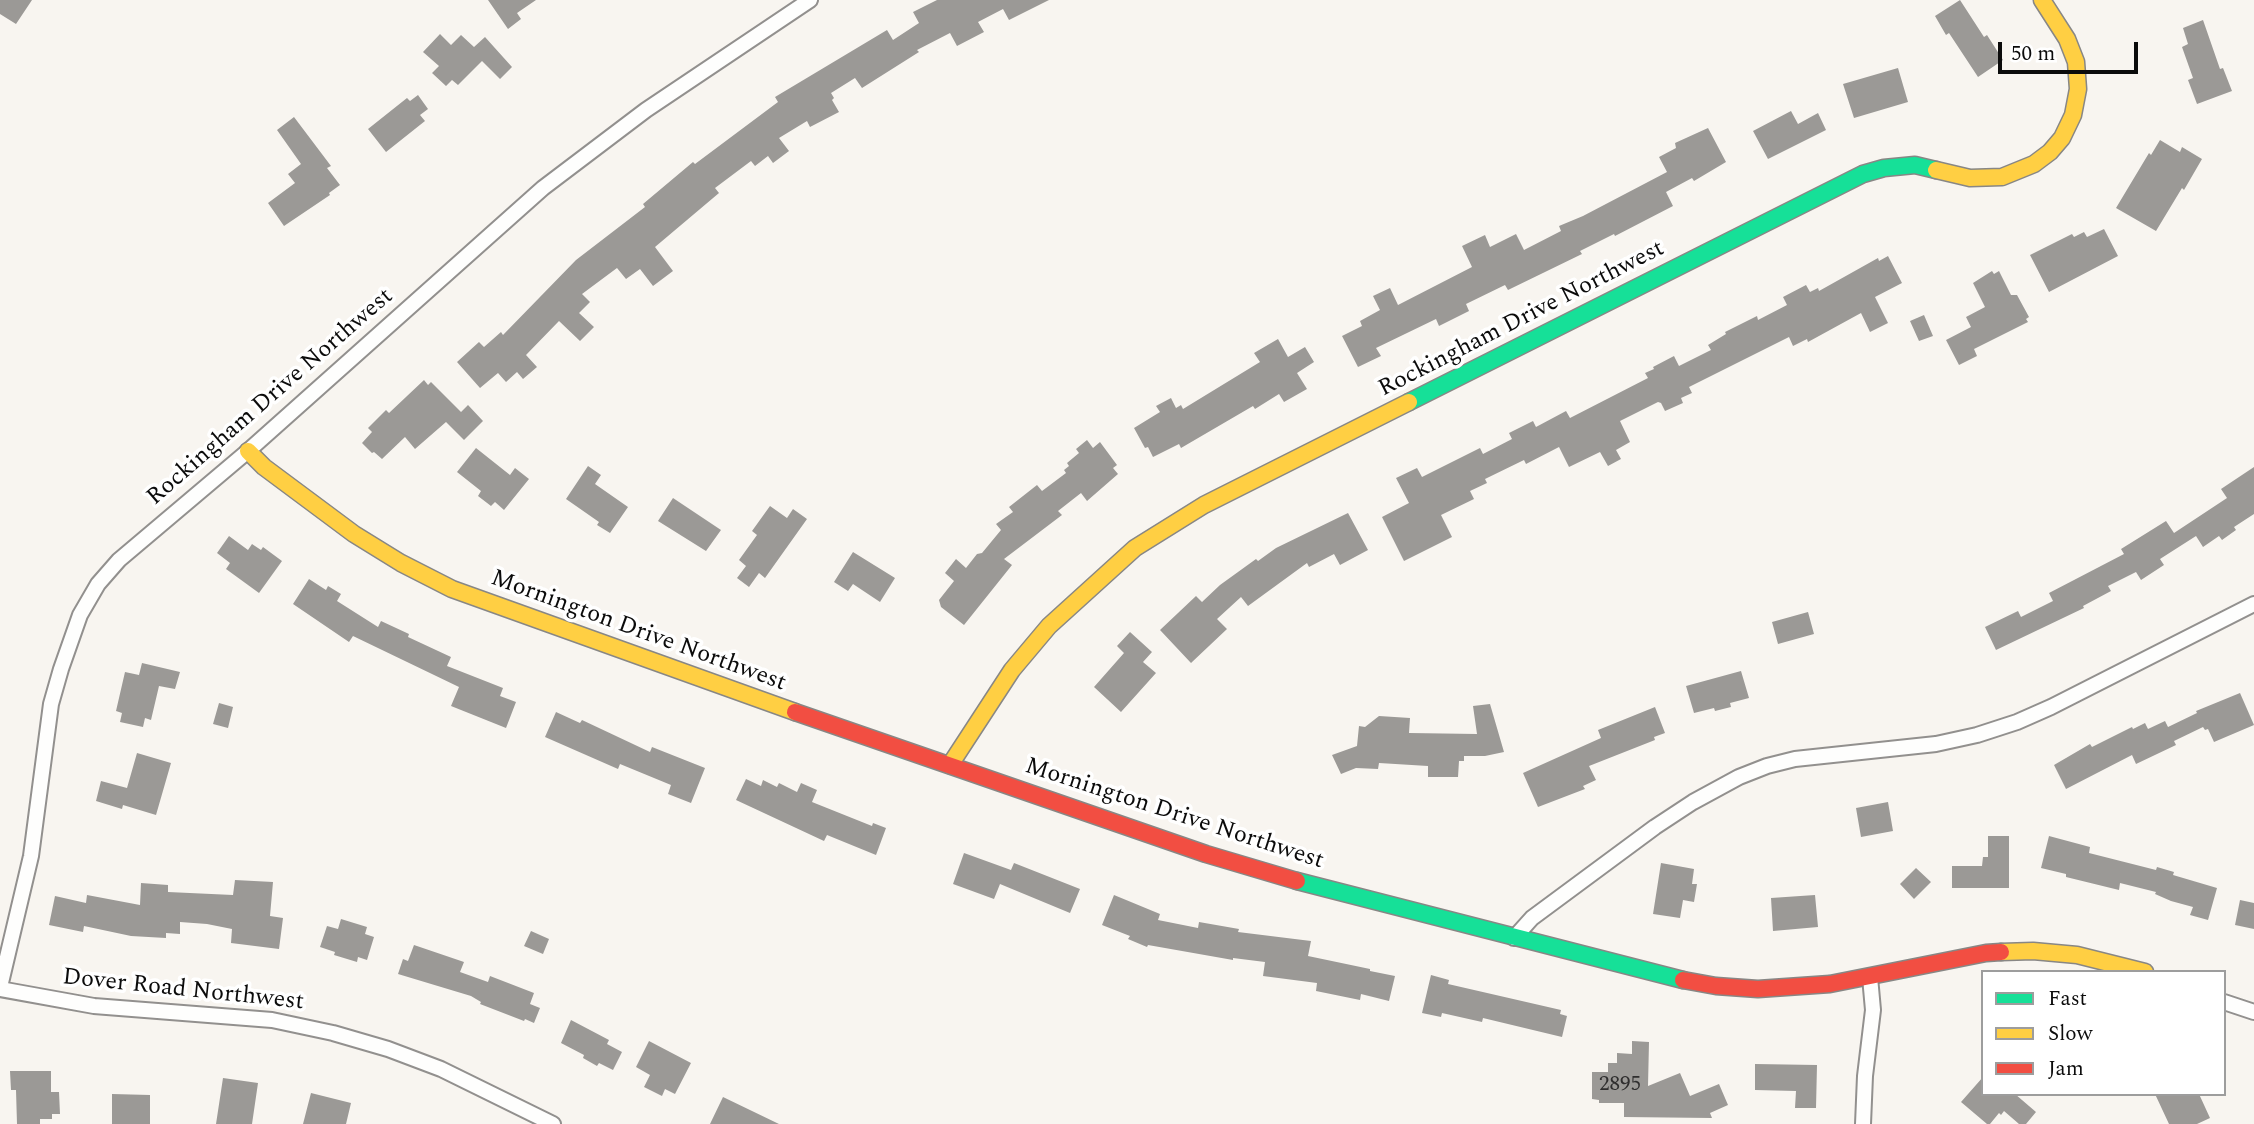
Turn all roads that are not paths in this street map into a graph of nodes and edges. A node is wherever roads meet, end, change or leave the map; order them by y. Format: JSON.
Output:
{"nodes":[{"id":1,"x":810,"y":0,"type":"edge"},
{"id":2,"x":2042,"y":0,"type":"edge"},
{"id":3,"x":248,"y":451,"type":"junction"},
{"id":4,"x":2254,"y":604,"type":"edge"},
{"id":5,"x":950,"y":765,"type":"junction"},
{"id":6,"x":1514,"y":938,"type":"junction"},
{"id":7,"x":2138,"y":970,"type":"edge"},
{"id":8,"x":1870,"y":977,"type":"junction"},
{"id":9,"x":0,"y":988,"type":"edge"},
{"id":10,"x":2226,"y":1003,"type":"edge"},
{"id":11,"x":2254,"y":1012,"type":"edge"},
{"id":12,"x":553,"y":1124,"type":"edge"},
{"id":13,"x":1863,"y":1124,"type":"edge"}],
"edges":[{"from":1,"to":3,"type":"street","name":"Rockingham Drive Northwest"},
{"from":2,"to":5,"type":"street","name":"Rockingham Drive Northwest"},
{"from":3,"to":5,"type":"street","name":"Mornington Drive Northwest"},
{"from":3,"to":9,"type":"street","name":"Rockingham Drive Northwest"},
{"from":4,"to":6,"type":"street"},
{"from":5,"to":6,"type":"street","name":"Mornington Drive Northwest"},
{"from":6,"to":8,"type":"street","name":"Mornington Drive Northwest"},
{"from":7,"to":8,"type":"street","name":"Mornington Drive Northwest"},
{"from":8,"to":13,"type":"street"},
{"from":9,"to":12,"type":"street","name":"Dover Road Northwest"},
{"from":10,"to":11,"type":"street"}]}
